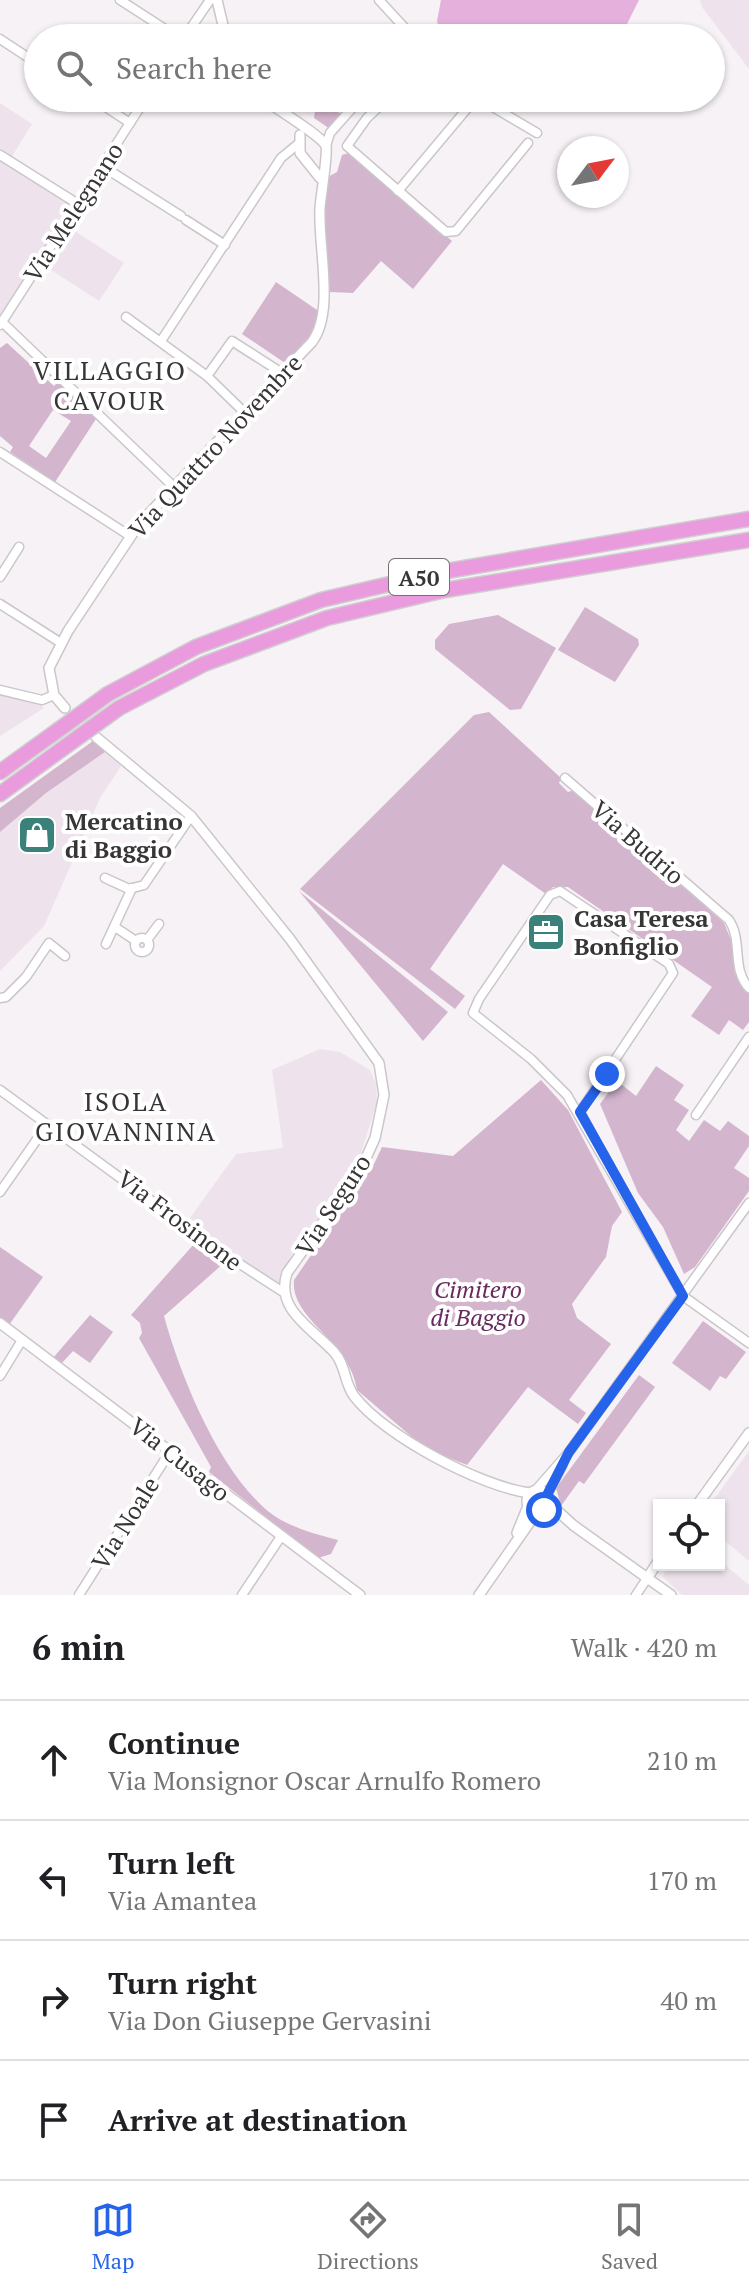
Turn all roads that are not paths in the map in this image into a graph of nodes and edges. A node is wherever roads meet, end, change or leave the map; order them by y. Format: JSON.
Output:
{"nodes":[{"id":1,"x":120,"y":0,"type":"edge"},
{"id":2,"x":210,"y":0,"type":"edge"},
{"id":3,"x":217,"y":0,"type":"edge"},
{"id":4,"x":379,"y":0,"type":"edge"},
{"id":5,"x":159,"y":24,"type":"edge"},
{"id":6,"x":192,"y":24,"type":"edge"},
{"id":7,"x":223,"y":24,"type":"edge"},
{"id":8,"x":400,"y":24,"type":"edge"},
{"id":9,"x":0,"y":39,"type":"edge"},
{"id":10,"x":24,"y":55,"type":"edge"},
{"id":11,"x":113,"y":112,"type":"edge"},
{"id":12,"x":137,"y":112,"type":"edge"},
{"id":13,"x":280,"y":112,"type":"edge"},
{"id":14,"x":349,"y":112,"type":"edge"},
{"id":15,"x":375,"y":112,"type":"edge"},
{"id":16,"x":465,"y":112,"type":"edge"},
{"id":17,"x":501,"y":112,"type":"edge"},
{"id":18,"x":130,"y":123,"type":"junction"},
{"id":19,"x":330,"y":133,"type":"junction"},
{"id":20,"x":537,"y":133,"type":"dead end"},
{"id":21,"x":305,"y":139,"type":"junction"},
{"id":22,"x":528,"y":143,"type":"dead end"},
{"id":23,"x":326,"y":146,"type":"junction"},
{"id":24,"x":0,"y":155,"type":"edge"},
{"id":25,"x":325,"y":163,"type":"junction"},
{"id":26,"x":102,"y":166,"type":"junction"},
{"id":27,"x":314,"y":167,"type":"junction"},
{"id":28,"x":321,"y":181,"type":"junction"},
{"id":29,"x":398,"y":191,"type":"junction"},
{"id":30,"x":78,"y":204,"type":"junction"},
{"id":31,"x":225,"y":245,"type":"junction"},
{"id":32,"x":126,"y":317,"type":"dead end"},
{"id":33,"x":1,"y":324,"type":"edge"},
{"id":34,"x":165,"y":344,"type":"junction"},
{"id":35,"x":282,"y":373,"type":"junction"},
{"id":36,"x":207,"y":376,"type":"junction"},
{"id":37,"x":246,"y":414,"type":"junction"},
{"id":38,"x":0,"y":452,"type":"edge"},
{"id":39,"x":174,"y":487,"type":"junction"},
{"id":40,"x":749,"y":519,"type":"edge"},
{"id":41,"x":130,"y":536,"type":"junction"},
{"id":42,"x":749,"y":540,"type":"edge"},
{"id":43,"x":19,"y":547,"type":"dead end"},
{"id":44,"x":0,"y":577,"type":"edge"},
{"id":45,"x":0,"y":604,"type":"edge"},
{"id":46,"x":61,"y":643,"type":"junction"},
{"id":47,"x":0,"y":690,"type":"edge"},
{"id":48,"x":54,"y":695,"type":"junction"},
{"id":49,"x":66,"y":715,"type":"junction"},
{"id":50,"x":88,"y":736,"type":"junction"},
{"id":51,"x":0,"y":772,"type":"edge"},
{"id":52,"x":565,"y":778,"type":"dead end"},
{"id":53,"x":0,"y":794,"type":"edge"},
{"id":54,"x":191,"y":816,"type":"junction"},
{"id":55,"x":105,"y":878,"type":"dead end"},
{"id":56,"x":132,"y":888,"type":"junction"},
{"id":57,"x":159,"y":924,"type":"dead end"},
{"id":58,"x":115,"y":927,"type":"junction"},
{"id":59,"x":106,"y":944,"type":"dead end"},
{"id":60,"x":65,"y":956,"type":"dead end"},
{"id":61,"x":749,"y":988,"type":"edge"},
{"id":62,"x":0,"y":998,"type":"edge"},
{"id":63,"x":749,"y":1037,"type":"edge"},
{"id":64,"x":0,"y":1090,"type":"edge"},
{"id":65,"x":580,"y":1112,"type":"junction"},
{"id":66,"x":696,"y":1115,"type":"dead end"},
{"id":67,"x":47,"y":1125,"type":"junction"},
{"id":68,"x":0,"y":1192,"type":"edge"},
{"id":69,"x":749,"y":1203,"type":"edge"},
{"id":70,"x":283,"y":1292,"type":"junction"},
{"id":71,"x":683,"y":1296,"type":"junction"},
{"id":72,"x":0,"y":1323,"type":"edge"},
{"id":73,"x":22,"y":1340,"type":"junction"},
{"id":74,"x":749,"y":1343,"type":"edge"},
{"id":75,"x":0,"y":1376,"type":"edge"},
{"id":76,"x":749,"y":1433,"type":"edge"},
{"id":77,"x":171,"y":1450,"type":"junction"},
{"id":78,"x":569,"y":1452,"type":"junction"},
{"id":79,"x":514,"y":1490,"type":"junction"},
{"id":80,"x":533,"y":1492,"type":"junction"},
{"id":81,"x":701,"y":1499,"type":"edge"},
{"id":82,"x":539,"y":1505,"type":"junction"},
{"id":83,"x":280,"y":1538,"type":"junction"},
{"id":84,"x":653,"y":1569,"type":"edge"},
{"id":85,"x":648,"y":1577,"type":"junction"},
{"id":86,"x":79,"y":1595,"type":"edge"},
{"id":87,"x":242,"y":1595,"type":"edge"},
{"id":88,"x":360,"y":1595,"type":"edge"},
{"id":89,"x":479,"y":1595,"type":"edge"},
{"id":90,"x":636,"y":1595,"type":"edge"},
{"id":91,"x":671,"y":1595,"type":"edge"}],
"edges":[{"from":1,"to":5,"type":"street"},
{"from":2,"to":6,"type":"street"},
{"from":3,"to":7,"type":"street"},
{"from":4,"to":8,"type":"street"},
{"from":9,"to":10,"type":"street"},
{"from":11,"to":18,"type":"street"},
{"from":12,"to":18,"type":"street","name":"Via Melegnano"},
{"from":13,"to":21,"type":"street"},
{"from":14,"to":19,"type":"street"},
{"from":15,"to":29,"type":"street"},
{"from":16,"to":29,"type":"street"},
{"from":17,"to":20,"type":"street"},
{"from":18,"to":26,"type":"street","name":"Via Melegnano"},
{"from":19,"to":21,"type":"street"},
{"from":19,"to":23,"type":"street"},
{"from":21,"to":23,"type":"street"},
{"from":21,"to":27,"type":"street","name":"Via Quattro Novembre"},
{"from":21,"to":31,"type":"street"},
{"from":22,"to":29,"type":"street"},
{"from":23,"to":25,"type":"street","name":"Via Quattro Novembre"},
{"from":24,"to":30,"type":"street"},
{"from":25,"to":27,"type":"street"},
{"from":25,"to":28,"type":"street","name":"Via Quattro Novembre"},
{"from":26,"to":30,"type":"street","name":"Via Melegnano"},
{"from":26,"to":31,"type":"street"},
{"from":27,"to":28,"type":"street","name":"Via Quattro Novembre"},
{"from":28,"to":35,"type":"street","name":"Via Quattro Novembre"},
{"from":30,"to":33,"type":"street","name":"Via Melegnano"},
{"from":31,"to":34,"type":"street"},
{"from":32,"to":34,"type":"street"},
{"from":33,"to":39,"type":"street"},
{"from":34,"to":36,"type":"street"},
{"from":35,"to":36,"type":"street"},
{"from":35,"to":37,"type":"street","name":"Via Quattro Novembre"},
{"from":36,"to":37,"type":"street"},
{"from":37,"to":39,"type":"street","name":"Via Quattro Novembre"},
{"from":38,"to":41,"type":"street"},
{"from":39,"to":41,"type":"street","name":"Via Quattro Novembre"},
{"from":40,"to":49,"type":"highway","number":"A50","bridge":true},
{"from":41,"to":46,"type":"street","name":"Via Quattro Novembre"},
{"from":42,"to":50,"type":"highway","number":"A50","bridge":true},
{"from":43,"to":44,"type":"street"},
{"from":45,"to":46,"type":"street"},
{"from":46,"to":48,"type":"street","name":"Via Quattro Novembre"},
{"from":47,"to":48,"type":"street"},
{"from":48,"to":49,"type":"street"},
{"from":49,"to":51,"type":"highway","number":"A50"},
{"from":50,"to":53,"type":"highway","number":"A50"},
{"from":50,"to":54,"type":"street","name":"Via Seguro"},
{"from":52,"to":61,"type":"street","name":"Via Budrio"},
{"from":54,"to":56,"type":"street"},
{"from":54,"to":70,"type":"street","name":"Via Seguro"},
{"from":55,"to":56,"type":"street"},
{"from":56,"to":58,"type":"street"},
{"from":57,"to":58,"type":"street"},
{"from":58,"to":59,"type":"street"},
{"from":60,"to":62,"type":"street"},
{"from":63,"to":66,"type":"street"},
{"from":64,"to":67,"type":"street","name":"Via Frosinone"},
{"from":65,"to":65,"type":"street"},
{"from":65,"to":71,"type":"street"},
{"from":67,"to":68,"type":"street"},
{"from":67,"to":70,"type":"street","name":"Via Frosinone"},
{"from":69,"to":71,"type":"street"},
{"from":70,"to":79,"type":"street"},
{"from":71,"to":74,"type":"street"},
{"from":71,"to":78,"type":"street"},
{"from":72,"to":73,"type":"street","name":"Via Cusago"},
{"from":73,"to":75,"type":"street"},
{"from":73,"to":77,"type":"street","name":"Via Cusago"},
{"from":76,"to":81,"type":"street"},
{"from":77,"to":83,"type":"street","name":"Via Cusago"},
{"from":77,"to":86,"type":"street","name":"Via Noale"},
{"from":78,"to":80,"type":"street"},
{"from":78,"to":82,"type":"street"},
{"from":79,"to":80,"type":"street"},
{"from":79,"to":82,"type":"street"},
{"from":80,"to":82,"type":"street"},
{"from":80,"to":82,"type":"street"},
{"from":82,"to":85,"type":"street"},
{"from":82,"to":89,"type":"street"},
{"from":83,"to":87,"type":"street"},
{"from":83,"to":88,"type":"street","name":"Via Cusago"},
{"from":84,"to":85,"type":"street"},
{"from":85,"to":90,"type":"street"},
{"from":85,"to":91,"type":"street"}]}
